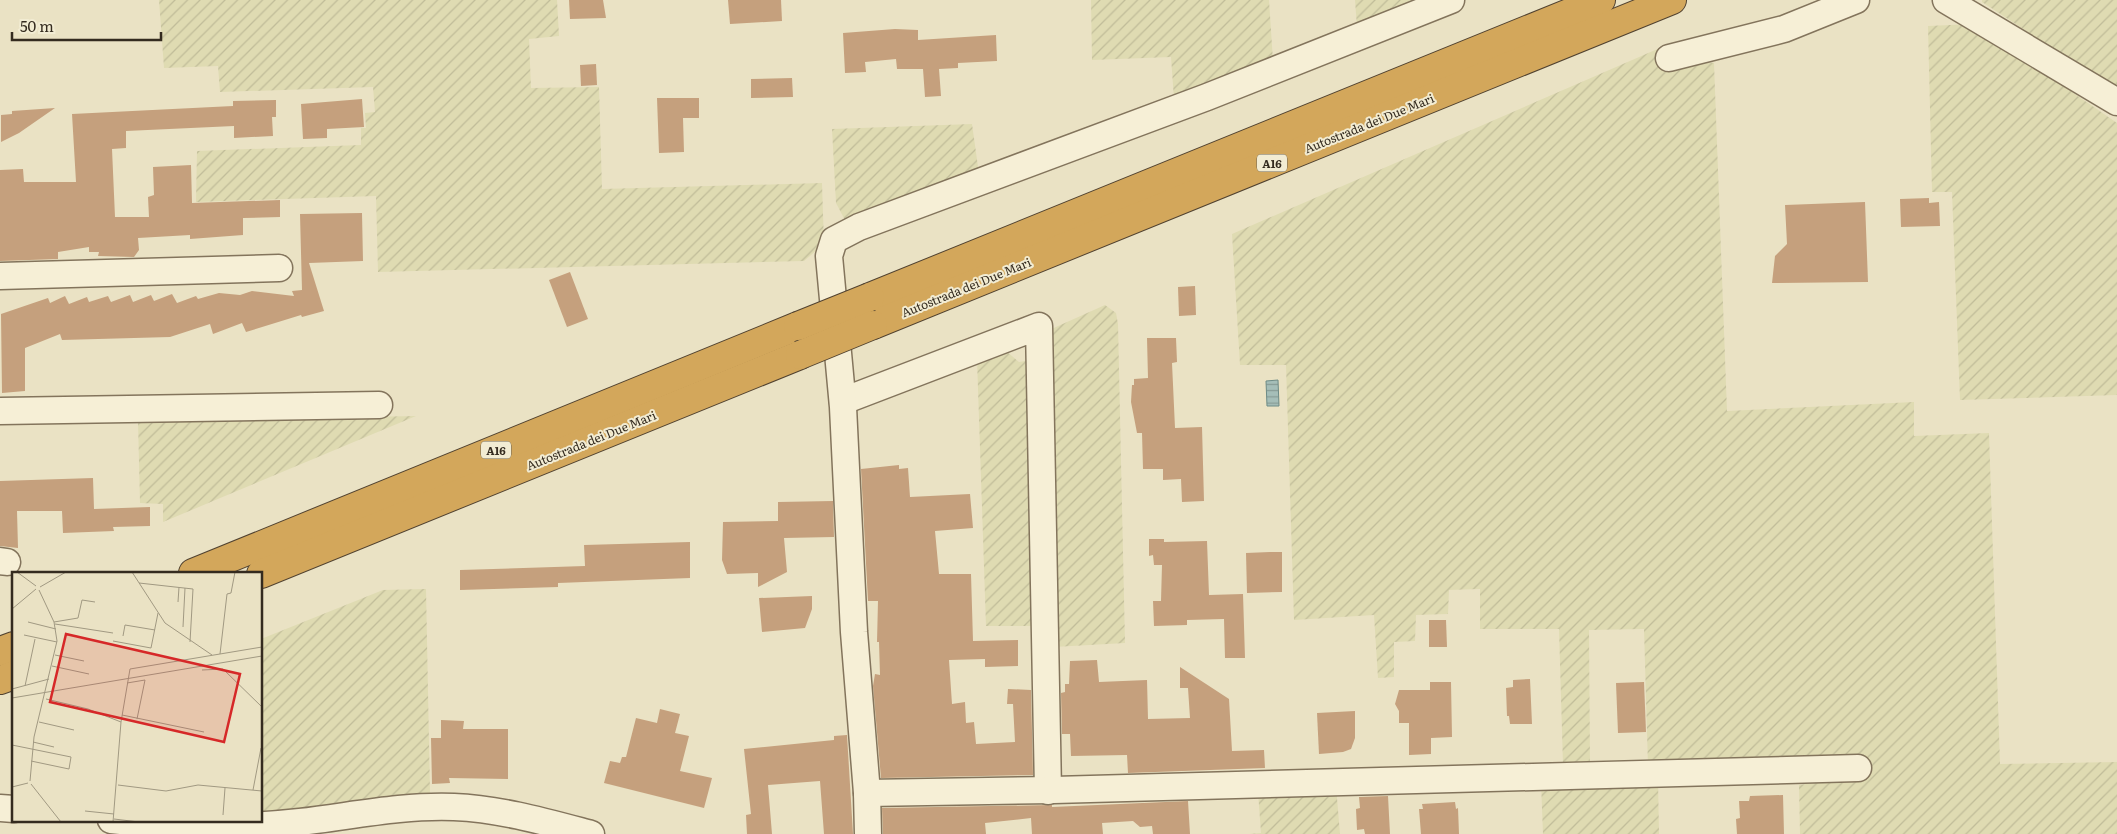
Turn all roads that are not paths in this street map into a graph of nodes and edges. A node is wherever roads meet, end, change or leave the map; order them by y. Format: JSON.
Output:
{"nodes":[{"id":1,"x":1451,"y":0,"type":"edge"},
{"id":2,"x":1601,"y":0,"type":"edge"},
{"id":3,"x":1672,"y":0,"type":"edge"},
{"id":4,"x":1856,"y":0,"type":"edge"},
{"id":5,"x":1946,"y":0,"type":"edge"},
{"id":6,"x":1669,"y":58,"type":"dead end"},
{"id":7,"x":2117,"y":102,"type":"edge"},
{"id":8,"x":279,"y":268,"type":"dead end"},
{"id":9,"x":0,"y":276,"type":"edge"},
{"id":10,"x":843,"y":401,"type":"junction"},
{"id":11,"x":378,"y":405,"type":"dead end"},
{"id":12,"x":0,"y":411,"type":"edge"},
{"id":13,"x":195,"y":572,"type":"edge"},
{"id":14,"x":262,"y":574,"type":"edge"},
{"id":15,"x":12,"y":647,"type":"edge"},
{"id":16,"x":0,"y":651,"type":"edge"},
{"id":17,"x":12,"y":676,"type":"edge"},
{"id":18,"x":0,"y":680,"type":"edge"},
{"id":19,"x":1858,"y":768,"type":"dead end"},
{"id":20,"x":1048,"y":790,"type":"junction"},
{"id":21,"x":867,"y":793,"type":"junction"},
{"id":22,"x":151,"y":822,"type":"edge"},
{"id":23,"x":591,"y":834,"type":"edge"},
{"id":24,"x":868,"y":834,"type":"edge"}],
"edges":[{"from":1,"to":10,"type":"street"},
{"from":2,"to":13,"type":"highway","number":"A16","bridge":true},
{"from":3,"to":14,"type":"highway","name":"Autostrada dei Due Mari","number":"A16","bridge":true},
{"from":4,"to":6,"type":"street"},
{"from":5,"to":7,"type":"street"},
{"from":8,"to":9,"type":"street"},
{"from":10,"to":20,"type":"street"},
{"from":10,"to":21,"type":"street"},
{"from":11,"to":12,"type":"street"},
{"from":15,"to":16,"type":"highway"},
{"from":17,"to":18,"type":"highway"},
{"from":19,"to":20,"type":"street"},
{"from":20,"to":21,"type":"street"},
{"from":21,"to":24,"type":"street"},
{"from":22,"to":23,"type":"street"}]}
